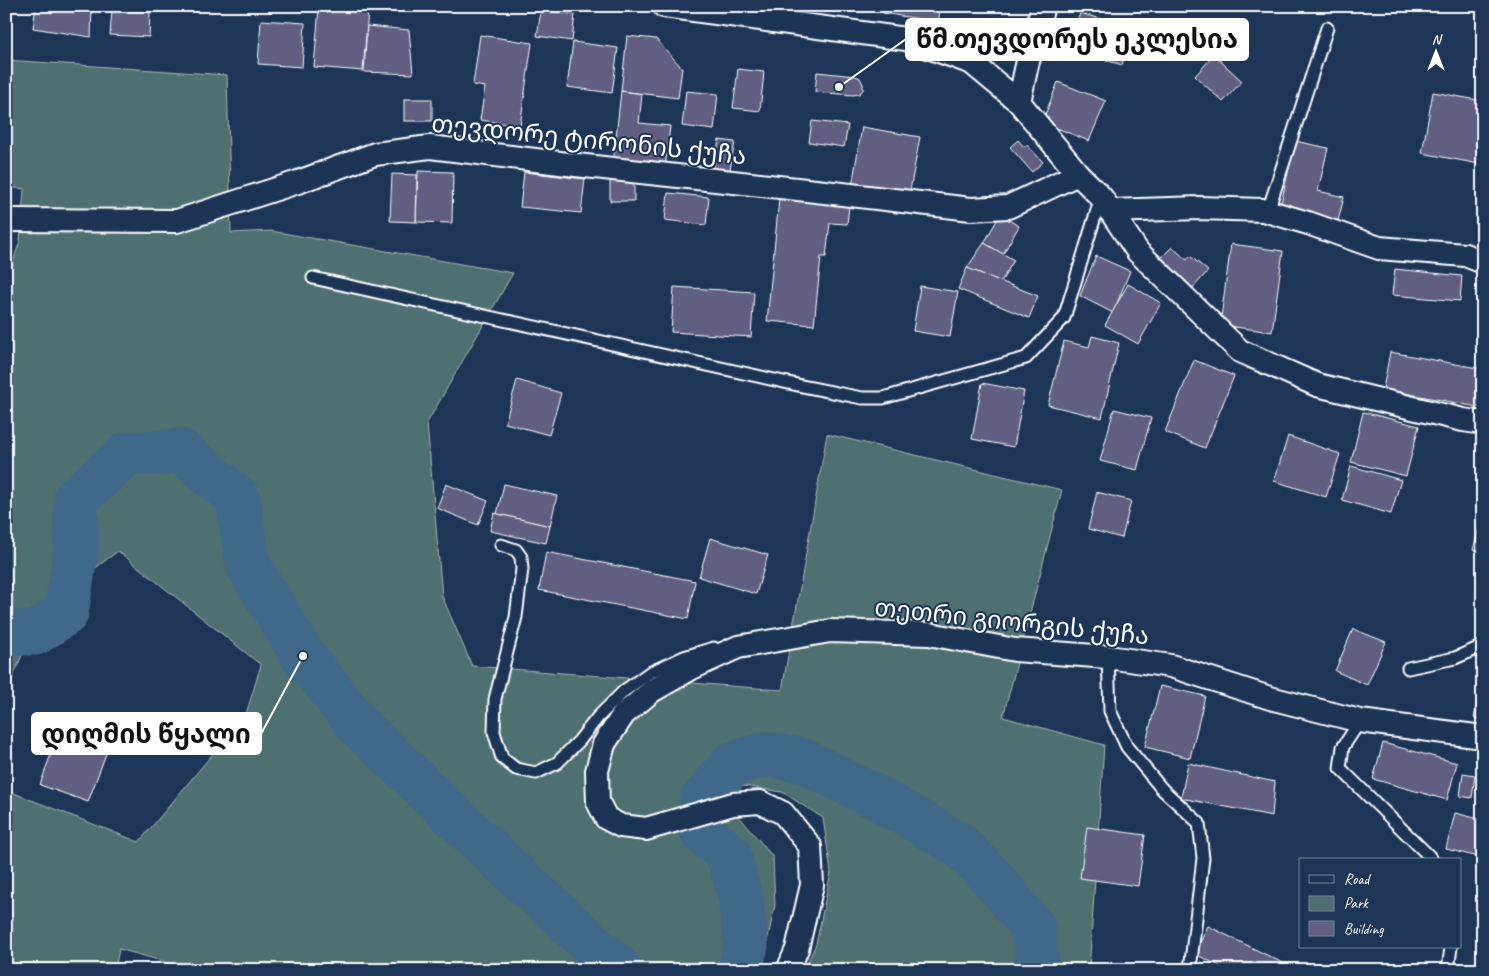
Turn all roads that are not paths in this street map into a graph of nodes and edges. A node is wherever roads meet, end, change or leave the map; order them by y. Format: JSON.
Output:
{"nodes":[{"id":1,"x":664,"y":6,"type":"edge"},
{"id":2,"x":1043,"y":6,"type":"edge"},
{"id":3,"x":1327,"y":28,"type":"dead end"},
{"id":4,"x":1019,"y":102,"type":"junction"},
{"id":5,"x":1078,"y":174,"type":"junction"},
{"id":6,"x":1105,"y":204,"type":"junction"},
{"id":7,"x":1268,"y":211,"type":"junction"},
{"id":8,"x":6,"y":220,"type":"edge"},
{"id":9,"x":1483,"y":262,"type":"edge"},
{"id":10,"x":313,"y":278,"type":"dead end"},
{"id":11,"x":1483,"y":423,"type":"edge"},
{"id":12,"x":501,"y":545,"type":"dead end"},
{"id":13,"x":1483,"y":646,"type":"edge"},
{"id":14,"x":738,"y":647,"type":"junction"},
{"id":15,"x":1108,"y":657,"type":"junction"},
{"id":16,"x":1408,"y":668,"type":"dead end"},
{"id":17,"x":1360,"y":721,"type":"junction"},
{"id":18,"x":1483,"y":737,"type":"edge"},
{"id":19,"x":1430,"y":858,"type":"edge"},
{"id":20,"x":1451,"y":948,"type":"edge"},
{"id":21,"x":788,"y":970,"type":"edge"},
{"id":22,"x":1190,"y":970,"type":"edge"},
{"id":23,"x":1448,"y":970,"type":"edge"}],
"edges":[{"from":1,"to":4,"type":"street"},
{"from":2,"to":4,"type":"street"},
{"from":3,"to":7,"type":"lane"},
{"from":4,"to":5,"type":"street"},
{"from":5,"to":6,"type":"street"},
{"from":5,"to":8,"type":"street","name":"თევდორე ტირონის ქუჩა"},
{"from":6,"to":7,"type":"street"},
{"from":6,"to":10,"type":"lane"},
{"from":6,"to":11,"type":"street"},
{"from":7,"to":9,"type":"street"},
{"from":12,"to":14,"type":"lane"},
{"from":13,"to":16,"type":"lane"},
{"from":14,"to":15,"type":"street","name":"თეთრი გიორგის ქუჩა"},
{"from":14,"to":21,"type":"street","name":"თეთრი გიორგის ქუჩა"},
{"from":15,"to":17,"type":"street","name":"თეთრი გიორგის ქუჩა"},
{"from":15,"to":22,"type":"lane"},
{"from":17,"to":18,"type":"street","name":"თეთრი გიორგის ქუჩა"},
{"from":17,"to":19,"type":"lane"},
{"from":20,"to":23,"type":"lane"}]}
